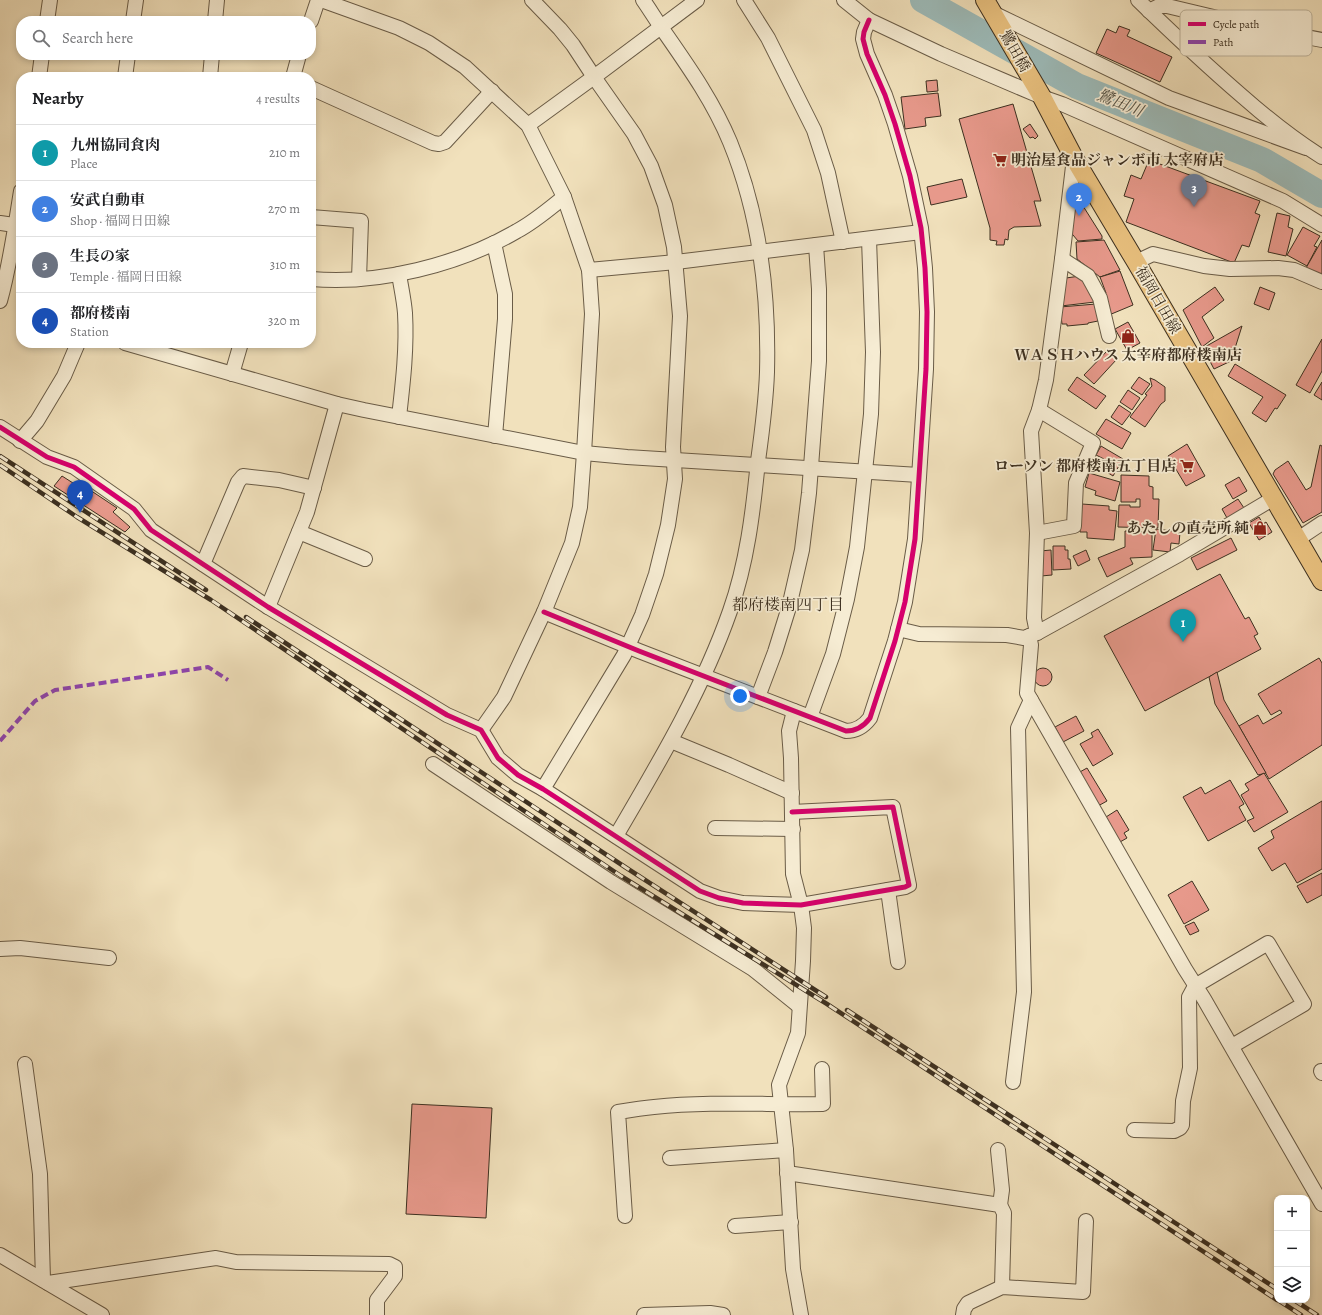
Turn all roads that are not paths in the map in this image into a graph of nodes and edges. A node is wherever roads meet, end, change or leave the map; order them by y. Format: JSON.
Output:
{"nodes":[{"id":1,"x":50,"y":0,"type":"edge"},
{"id":2,"x":136,"y":0,"type":"edge"},
{"id":3,"x":218,"y":0,"type":"edge"},
{"id":4,"x":320,"y":0,"type":"edge"},
{"id":5,"x":532,"y":0,"type":"edge"},
{"id":6,"x":643,"y":0,"type":"edge"},
{"id":7,"x":696,"y":0,"type":"edge"},
{"id":8,"x":744,"y":0,"type":"edge"},
{"id":9,"x":844,"y":0,"type":"edge"},
{"id":10,"x":1138,"y":0,"type":"edge"},
{"id":11,"x":1149,"y":10,"type":"junction"},
{"id":12,"x":1184,"y":10,"type":"edge"},
{"id":13,"x":992,"y":12,"type":"edge"},
{"id":14,"x":48,"y":16,"type":"edge"},
{"id":15,"x":134,"y":16,"type":"edge"},
{"id":16,"x":216,"y":16,"type":"edge"},
{"id":17,"x":313,"y":16,"type":"edge"},
{"id":18,"x":869,"y":20,"type":"junction"},
{"id":19,"x":661,"y":27,"type":"junction"},
{"id":20,"x":1312,"y":38,"type":"edge"},
{"id":21,"x":1180,"y":40,"type":"edge"},
{"id":22,"x":1322,"y":40,"type":"edge"},
{"id":23,"x":1196,"y":56,"type":"edge"},
{"id":24,"x":41,"y":60,"type":"edge"},
{"id":25,"x":127,"y":60,"type":"edge"},
{"id":26,"x":212,"y":60,"type":"edge"},
{"id":27,"x":298,"y":60,"type":"edge"},
{"id":28,"x":40,"y":72,"type":"edge"},
{"id":29,"x":126,"y":72,"type":"edge"},
{"id":30,"x":210,"y":72,"type":"edge"},
{"id":31,"x":294,"y":72,"type":"edge"},
{"id":32,"x":594,"y":78,"type":"junction"},
{"id":33,"x":1032,"y":80,"type":"joint"},
{"id":34,"x":316,"y":90,"type":"edge"},
{"id":35,"x":492,"y":91,"type":"junction"},
{"id":36,"x":1042,"y":97,"type":"junction"},
{"id":37,"x":528,"y":125,"type":"junction"},
{"id":38,"x":1306,"y":148,"type":"junction"},
{"id":39,"x":1074,"y":158,"type":"junction"},
{"id":40,"x":1322,"y":158,"type":"edge"},
{"id":41,"x":564,"y":198,"type":"junction"},
{"id":42,"x":316,"y":218,"type":"edge"},
{"id":43,"x":0,"y":223,"type":"edge"},
{"id":44,"x":1322,"y":225,"type":"edge"},
{"id":45,"x":16,"y":226,"type":"edge"},
{"id":46,"x":921,"y":232,"type":"junction"},
{"id":47,"x":16,"y":235,"type":"edge"},
{"id":48,"x":869,"y":238,"type":"junction"},
{"id":49,"x":843,"y":242,"type":"junction"},
{"id":50,"x":494,"y":243,"type":"junction"},
{"id":51,"x":816,"y":245,"type":"junction"},
{"id":52,"x":760,"y":252,"type":"junction"},
{"id":53,"x":1062,"y":259,"type":"junction"},
{"id":54,"x":676,"y":262,"type":"junction"},
{"id":55,"x":1136,"y":262,"type":"junction"},
{"id":56,"x":589,"y":270,"type":"junction"},
{"id":57,"x":399,"y":274,"type":"junction"},
{"id":58,"x":316,"y":279,"type":"edge"},
{"id":59,"x":359,"y":279,"type":"junction"},
{"id":60,"x":1322,"y":282,"type":"edge"},
{"id":61,"x":0,"y":301,"type":"edge"},
{"id":62,"x":1109,"y":336,"type":"dead end"},
{"id":63,"x":76,"y":348,"type":"edge"},
{"id":64,"x":142,"y":348,"type":"edge"},
{"id":65,"x":240,"y":348,"type":"edge"},
{"id":66,"x":232,"y":374,"type":"junction"},
{"id":67,"x":337,"y":404,"type":"junction"},
{"id":68,"x":1039,"y":410,"type":"junction"},
{"id":69,"x":399,"y":417,"type":"junction"},
{"id":70,"x":0,"y":427,"type":"edge"},
{"id":71,"x":494,"y":436,"type":"junction"},
{"id":72,"x":20,"y":441,"type":"junction"},
{"id":73,"x":584,"y":453,"type":"junction"},
{"id":74,"x":675,"y":460,"type":"junction"},
{"id":75,"x":758,"y":465,"type":"junction"},
{"id":76,"x":811,"y":469,"type":"junction"},
{"id":77,"x":865,"y":472,"type":"junction"},
{"id":78,"x":919,"y":475,"type":"junction"},
{"id":79,"x":314,"y":488,"type":"junction"},
{"id":80,"x":1274,"y":498,"type":"junction"},
{"id":81,"x":1322,"y":523,"type":"edge"},
{"id":82,"x":299,"y":532,"type":"junction"},
{"id":83,"x":1037,"y":532,"type":"junction"},
{"id":84,"x":1298,"y":539,"type":"junction"},
{"id":85,"x":365,"y":559,"type":"dead end"},
{"id":86,"x":203,"y":564,"type":"junction"},
{"id":87,"x":1322,"y":581,"type":"edge"},
{"id":88,"x":268,"y":607,"type":"junction"},
{"id":89,"x":544,"y":612,"type":"junction"},
{"id":90,"x":898,"y":630,"type":"junction"},
{"id":91,"x":1033,"y":634,"type":"junction"},
{"id":92,"x":628,"y":647,"type":"junction"},
{"id":93,"x":703,"y":676,"type":"junction"},
{"id":94,"x":758,"y":697,"type":"junction"},
{"id":95,"x":1031,"y":700,"type":"junction"},
{"id":96,"x":794,"y":711,"type":"junction"},
{"id":97,"x":810,"y":717,"type":"junction"},
{"id":98,"x":482,"y":730,"type":"junction"},
{"id":99,"x":671,"y":741,"type":"junction"},
{"id":100,"x":433,"y":764,"type":"dead end"},
{"id":101,"x":543,"y":789,"type":"junction"},
{"id":102,"x":792,"y":793,"type":"junction"},
{"id":103,"x":792,"y":812,"type":"junction"},
{"id":104,"x":715,"y":828,"type":"dead end"},
{"id":105,"x":793,"y":829,"type":"junction"},
{"id":106,"x":616,"y":836,"type":"junction"},
{"id":107,"x":888,"y":890,"type":"junction"},
{"id":108,"x":801,"y":905,"type":"junction"},
{"id":109,"x":0,"y":949,"type":"edge"},
{"id":110,"x":108,"y":958,"type":"dead end"},
{"id":111,"x":898,"y":962,"type":"dead end"},
{"id":112,"x":1195,"y":986,"type":"junction"},
{"id":113,"x":799,"y":1006,"type":"junction"},
{"id":114,"x":1232,"y":1046,"type":"junction"},
{"id":115,"x":25,"y":1064,"type":"dead end"},
{"id":116,"x":822,"y":1069,"type":"dead end"},
{"id":117,"x":1013,"y":1082,"type":"dead end"},
{"id":118,"x":780,"y":1105,"type":"junction"},
{"id":119,"x":1134,"y":1130,"type":"dead end"},
{"id":120,"x":786,"y":1150,"type":"junction"},
{"id":121,"x":998,"y":1150,"type":"dead end"},
{"id":122,"x":670,"y":1158,"type":"dead end"},
{"id":123,"x":787,"y":1173,"type":"junction"},
{"id":124,"x":1322,"y":1204,"type":"edge"},
{"id":125,"x":1000,"y":1205,"type":"junction"},
{"id":126,"x":625,"y":1216,"type":"dead end"},
{"id":127,"x":1086,"y":1221,"type":"dead end"},
{"id":128,"x":791,"y":1222,"type":"junction"},
{"id":129,"x":735,"y":1226,"type":"dead end"},
{"id":130,"x":0,"y":1255,"type":"edge"},
{"id":131,"x":46,"y":1282,"type":"junction"},
{"id":132,"x":1002,"y":1287,"type":"junction"},
{"id":133,"x":102,"y":1315,"type":"edge"},
{"id":134,"x":377,"y":1315,"type":"edge"},
{"id":135,"x":644,"y":1315,"type":"edge"},
{"id":136,"x":723,"y":1315,"type":"edge"},
{"id":137,"x":801,"y":1315,"type":"edge"},
{"id":138,"x":963,"y":1315,"type":"edge"}],
"edges":[{"from":1,"to":14,"type":"street"},
{"from":2,"to":15,"type":"street"},
{"from":3,"to":16,"type":"street"},
{"from":4,"to":17,"type":"street"},
{"from":4,"to":35,"type":"street"},
{"from":5,"to":32,"type":"street"},
{"from":6,"to":19,"type":"street"},
{"from":7,"to":19,"type":"street"},
{"from":8,"to":49,"type":"street"},
{"from":9,"to":18,"type":"street"},
{"from":10,"to":11,"type":"street"},
{"from":11,"to":12,"type":"street"},
{"from":11,"to":21,"type":"street"},
{"from":13,"to":33,"type":"main road","name":"鷺田橋"},
{"from":13,"to":38,"type":"street"},
{"from":18,"to":36,"type":"street"},
{"from":18,"to":46,"type":"street"},
{"from":19,"to":32,"type":"street"},
{"from":19,"to":52,"type":"street"},
{"from":20,"to":22,"type":"street"},
{"from":23,"to":38,"type":"street"},
{"from":24,"to":28,"type":"street"},
{"from":25,"to":29,"type":"street"},
{"from":26,"to":30,"type":"street"},
{"from":27,"to":31,"type":"street"},
{"from":32,"to":37,"type":"street"},
{"from":32,"to":54,"type":"street"},
{"from":33,"to":36,"type":"main road","name":"福岡日田線"},
{"from":34,"to":35,"type":"street"},
{"from":35,"to":37,"type":"street"},
{"from":36,"to":39,"type":"main road","name":"福岡日田線"},
{"from":36,"to":44,"type":"street"},
{"from":37,"to":41,"type":"street"},
{"from":38,"to":40,"type":"street"},
{"from":39,"to":53,"type":"street"},
{"from":39,"to":55,"type":"main road","name":"福岡日田線"},
{"from":41,"to":50,"type":"street"},
{"from":41,"to":56,"type":"street"},
{"from":42,"to":59,"type":"street"},
{"from":43,"to":45,"type":"street"},
{"from":46,"to":48,"type":"street"},
{"from":46,"to":78,"type":"street"},
{"from":47,"to":61,"type":"street"},
{"from":48,"to":49,"type":"street"},
{"from":48,"to":77,"type":"street"},
{"from":49,"to":51,"type":"street"},
{"from":50,"to":57,"type":"street"},
{"from":50,"to":71,"type":"street"},
{"from":51,"to":52,"type":"street"},
{"from":51,"to":76,"type":"street"},
{"from":52,"to":54,"type":"street"},
{"from":52,"to":75,"type":"street"},
{"from":53,"to":62,"type":"street"},
{"from":53,"to":68,"type":"street"},
{"from":54,"to":56,"type":"street"},
{"from":54,"to":74,"type":"street"},
{"from":55,"to":60,"type":"street"},
{"from":55,"to":80,"type":"main road","name":"福岡日田線"},
{"from":56,"to":73,"type":"street"},
{"from":57,"to":59,"type":"street"},
{"from":57,"to":69,"type":"street"},
{"from":58,"to":59,"type":"street"},
{"from":63,"to":72,"type":"street"},
{"from":64,"to":66,"type":"street"},
{"from":65,"to":66,"type":"street"},
{"from":66,"to":67,"type":"street"},
{"from":67,"to":69,"type":"street"},
{"from":67,"to":79,"type":"street"},
{"from":68,"to":83,"type":"street"},
{"from":68,"to":83,"type":"street"},
{"from":69,"to":71,"type":"street"},
{"from":70,"to":72,"type":"street"},
{"from":71,"to":73,"type":"street"},
{"from":72,"to":86,"type":"street"},
{"from":73,"to":74,"type":"street"},
{"from":73,"to":89,"type":"street"},
{"from":74,"to":75,"type":"street"},
{"from":74,"to":92,"type":"street"},
{"from":75,"to":76,"type":"street"},
{"from":75,"to":93,"type":"street"},
{"from":76,"to":77,"type":"street"},
{"from":76,"to":94,"type":"street"},
{"from":77,"to":78,"type":"street"},
{"from":77,"to":97,"type":"street"},
{"from":78,"to":90,"type":"street"},
{"from":79,"to":82,"type":"street"},
{"from":79,"to":86,"type":"street"},
{"from":80,"to":84,"type":"main road","name":"福岡日田線"},
{"from":80,"to":91,"type":"street"},
{"from":81,"to":84,"type":"street"},
{"from":82,"to":85,"type":"street"},
{"from":82,"to":88,"type":"street"},
{"from":83,"to":91,"type":"street"},
{"from":84,"to":87,"type":"main road","name":"福岡日田線"},
{"from":86,"to":88,"type":"street"},
{"from":88,"to":98,"type":"street"},
{"from":89,"to":92,"type":"street"},
{"from":89,"to":98,"type":"street"},
{"from":90,"to":91,"type":"street"},
{"from":90,"to":97,"type":"street"},
{"from":91,"to":95,"type":"street"},
{"from":92,"to":93,"type":"street"},
{"from":92,"to":101,"type":"street"},
{"from":93,"to":94,"type":"street"},
{"from":93,"to":99,"type":"street"},
{"from":94,"to":96,"type":"street"},
{"from":95,"to":112,"type":"street"},
{"from":95,"to":117,"type":"street"},
{"from":96,"to":97,"type":"street"},
{"from":96,"to":102,"type":"street"},
{"from":98,"to":101,"type":"street"},
{"from":99,"to":102,"type":"street"},
{"from":99,"to":106,"type":"street"},
{"from":100,"to":113,"type":"street"},
{"from":101,"to":106,"type":"street"},
{"from":102,"to":103,"type":"street"},
{"from":103,"to":105,"type":"street"},
{"from":103,"to":107,"type":"street"},
{"from":104,"to":105,"type":"street"},
{"from":105,"to":108,"type":"street"},
{"from":106,"to":108,"type":"street"},
{"from":107,"to":108,"type":"street"},
{"from":107,"to":111,"type":"street"},
{"from":108,"to":113,"type":"street"},
{"from":109,"to":110,"type":"street"},
{"from":112,"to":114,"type":"street"},
{"from":112,"to":114,"type":"street"},
{"from":112,"to":119,"type":"street"},
{"from":113,"to":118,"type":"street"},
{"from":114,"to":124,"type":"street"},
{"from":115,"to":131,"type":"street"},
{"from":116,"to":118,"type":"street"},
{"from":118,"to":120,"type":"street"},
{"from":118,"to":126,"type":"street"},
{"from":120,"to":122,"type":"street"},
{"from":120,"to":123,"type":"street"},
{"from":121,"to":125,"type":"street"},
{"from":123,"to":125,"type":"street"},
{"from":123,"to":128,"type":"street"},
{"from":125,"to":132,"type":"street"},
{"from":127,"to":132,"type":"street"},
{"from":128,"to":129,"type":"street"},
{"from":128,"to":137,"type":"street"},
{"from":130,"to":131,"type":"street"},
{"from":131,"to":133,"type":"street"},
{"from":131,"to":134,"type":"street"},
{"from":132,"to":138,"type":"street"},
{"from":135,"to":136,"type":"street"}]}
